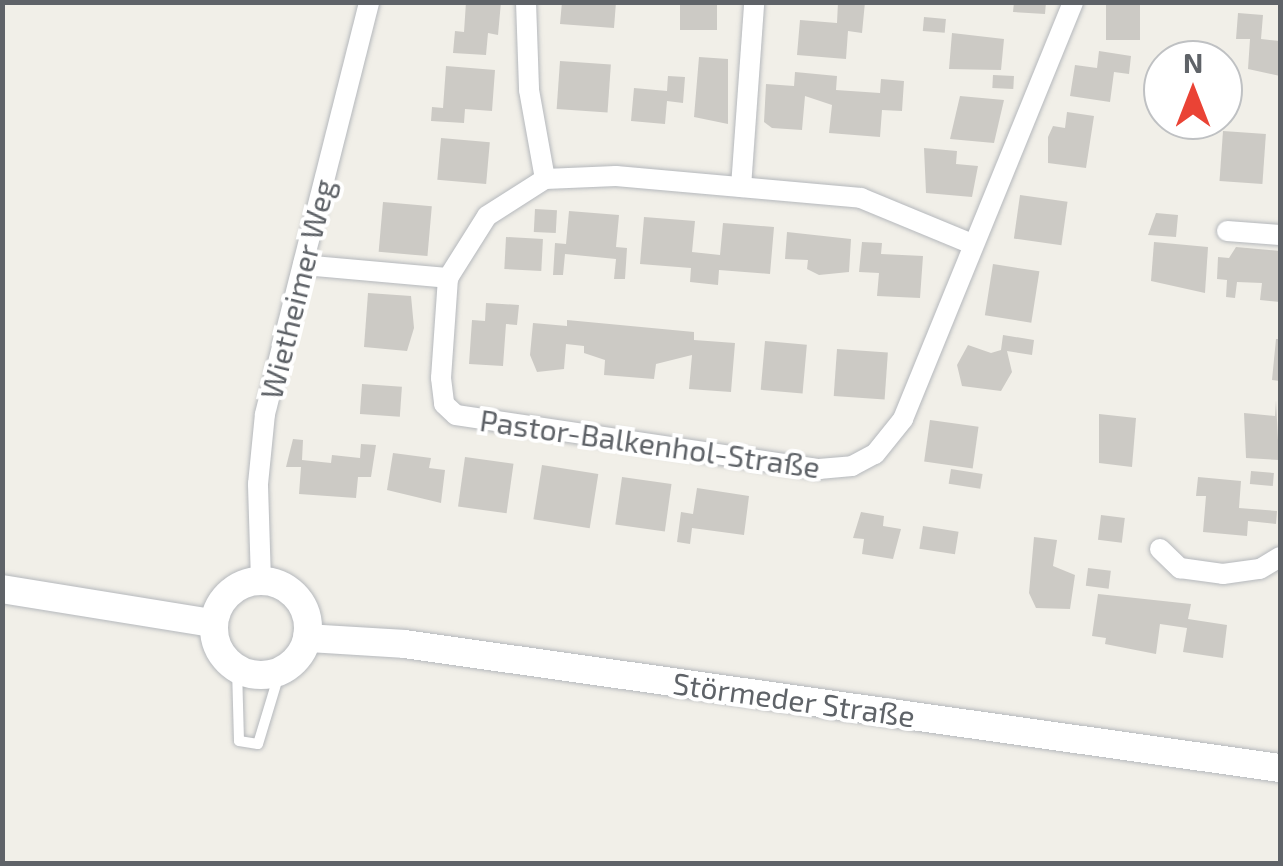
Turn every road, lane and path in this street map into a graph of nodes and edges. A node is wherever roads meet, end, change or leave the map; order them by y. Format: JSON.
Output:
{"nodes":[{"id":1,"x":369,"y":2,"type":"edge"},
{"id":2,"x":526,"y":2,"type":"edge"},
{"id":3,"x":1073,"y":2,"type":"edge"},
{"id":4,"x":754,"y":4,"type":"edge"},
{"id":5,"x":545,"y":179,"type":"junction"},
{"id":6,"x":741,"y":187,"type":"junction"},
{"id":7,"x":1227,"y":232,"type":"dead end"},
{"id":8,"x":1280,"y":235,"type":"edge"},
{"id":9,"x":972,"y":244,"type":"junction"},
{"id":10,"x":303,"y":264,"type":"junction"},
{"id":11,"x":448,"y":278,"type":"junction"},
{"id":12,"x":1160,"y":549,"type":"dead end"},
{"id":13,"x":1280,"y":557,"type":"edge"},
{"id":14,"x":260,"y":581,"type":"junction"},
{"id":15,"x":2,"y":589,"type":"edge"},
{"id":16,"x":213,"y":622,"type":"junction"},
{"id":17,"x":307,"y":638,"type":"junction"},
{"id":18,"x":237,"y":669,"type":"junction"},
{"id":19,"x":280,"y":672,"type":"junction"},
{"id":20,"x":1280,"y":768,"type":"edge"}],
"edges":[{"from":1,"to":10,"type":"street","name":"Wietheimer Weg"},
{"from":2,"to":5,"type":"street"},
{"from":3,"to":9,"type":"street","name":"Pastor-Balkenhol-Straße"},
{"from":4,"to":6,"type":"street"},
{"from":5,"to":6,"type":"street"},
{"from":5,"to":11,"type":"street"},
{"from":6,"to":9,"type":"street"},
{"from":7,"to":8,"type":"street"},
{"from":9,"to":11,"type":"street","name":"Pastor-Balkenhol-Straße"},
{"from":10,"to":11,"type":"street"},
{"from":10,"to":14,"type":"street","name":"Wietheimer Weg"},
{"from":12,"to":13,"type":"street"},
{"from":14,"to":16,"type":"main road"},
{"from":14,"to":17,"type":"main road"},
{"from":15,"to":16,"type":"main road"},
{"from":16,"to":18,"type":"main road"},
{"from":17,"to":19,"type":"main road"},
{"from":17,"to":20,"type":"main road","name":"Störmeder Straße"},
{"from":18,"to":19,"type":"main road"},
{"from":18,"to":19,"type":"lane"}]}
